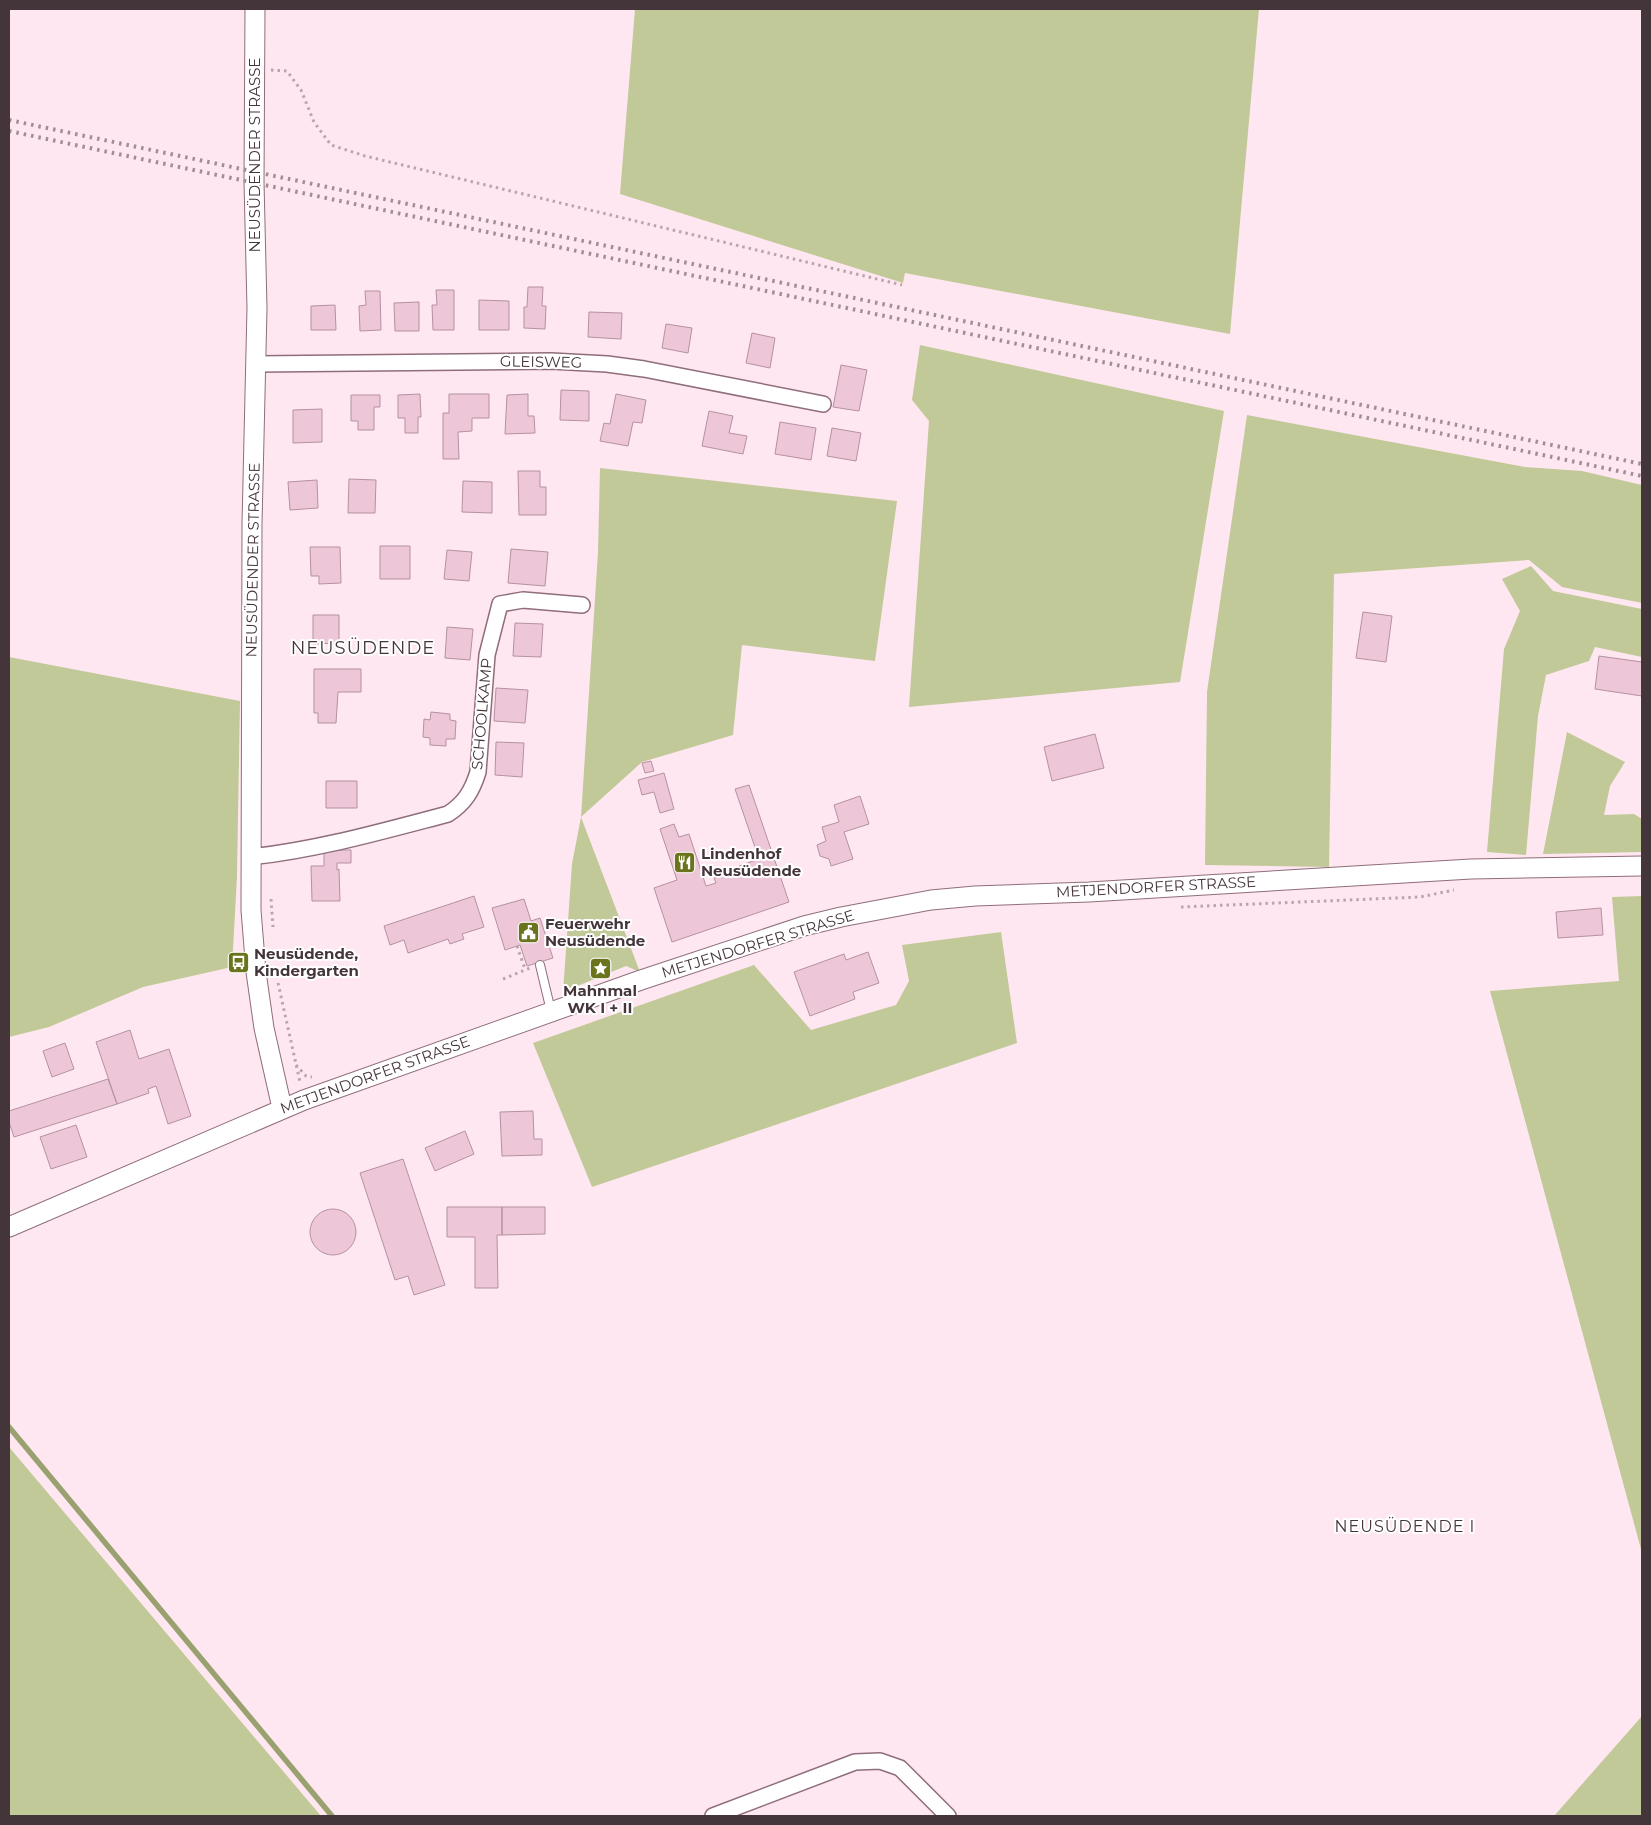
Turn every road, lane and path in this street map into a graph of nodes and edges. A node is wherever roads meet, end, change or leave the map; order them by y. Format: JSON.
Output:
{"nodes":[{"id":1,"x":255,"y":9,"type":"edge"},
{"id":2,"x":255,"y":69,"type":"junction"},
{"id":3,"x":902,"y":285,"type":"dead end"},
{"id":4,"x":256,"y":364,"type":"junction"},
{"id":5,"x":823,"y":404,"type":"dead end"},
{"id":6,"x":582,"y":605,"type":"dead end"},
{"id":7,"x":250,"y":857,"type":"junction"},
{"id":8,"x":1642,"y":866,"type":"edge"},
{"id":9,"x":1457,"y":889,"type":"dead end"},
{"id":10,"x":271,"y":894,"type":"dead end"},
{"id":11,"x":1178,"y":907,"type":"dead end"},
{"id":12,"x":273,"y":932,"type":"dead end"},
{"id":13,"x":517,"y":946,"type":"dead end"},
{"id":14,"x":540,"y":965,"type":"joint"},
{"id":15,"x":525,"y":969,"type":"junction"},
{"id":16,"x":503,"y":979,"type":"dead end"},
{"id":17,"x":277,"y":980,"type":"dead end"},
{"id":18,"x":551,"y":1011,"type":"junction"},
{"id":19,"x":304,"y":1100,"type":"junction"},
{"id":20,"x":282,"y":1108,"type":"junction"},
{"id":21,"x":9,"y":1227,"type":"edge"},
{"id":22,"x":713,"y":1816,"type":"edge"},
{"id":23,"x":948,"y":1816,"type":"edge"}],
"edges":[{"from":1,"to":2,"type":"street","name":"NEUSÜDENDER STRASSE"},
{"from":2,"to":3,"type":"path"},
{"from":2,"to":4,"type":"street","name":"NEUSÜDENDER STRASSE"},
{"from":4,"to":5,"type":"street","name":"GLEISWEG"},
{"from":4,"to":7,"type":"street","name":"NEUSÜDENDER STRASSE"},
{"from":6,"to":7,"type":"street","name":"SCHOOLKAMP"},
{"from":7,"to":20,"type":"street","name":"NEUSÜDENDER STRASSE"},
{"from":8,"to":18,"type":"street","name":"METJENDORFER STRASSE"},
{"from":9,"to":11,"type":"path"},
{"from":10,"to":12,"type":"path"},
{"from":13,"to":15,"type":"path"},
{"from":14,"to":15,"type":"path"},
{"from":14,"to":18,"type":"lane"},
{"from":15,"to":16,"type":"path"},
{"from":17,"to":19,"type":"path"},
{"from":18,"to":19,"type":"street","name":"METJENDORFER STRASSE"},
{"from":19,"to":20,"type":"street","name":"METJENDORFER STRASSE"},
{"from":20,"to":21,"type":"street","name":"METJENDORFER STRASSE"},
{"from":22,"to":23,"type":"street"}]}
